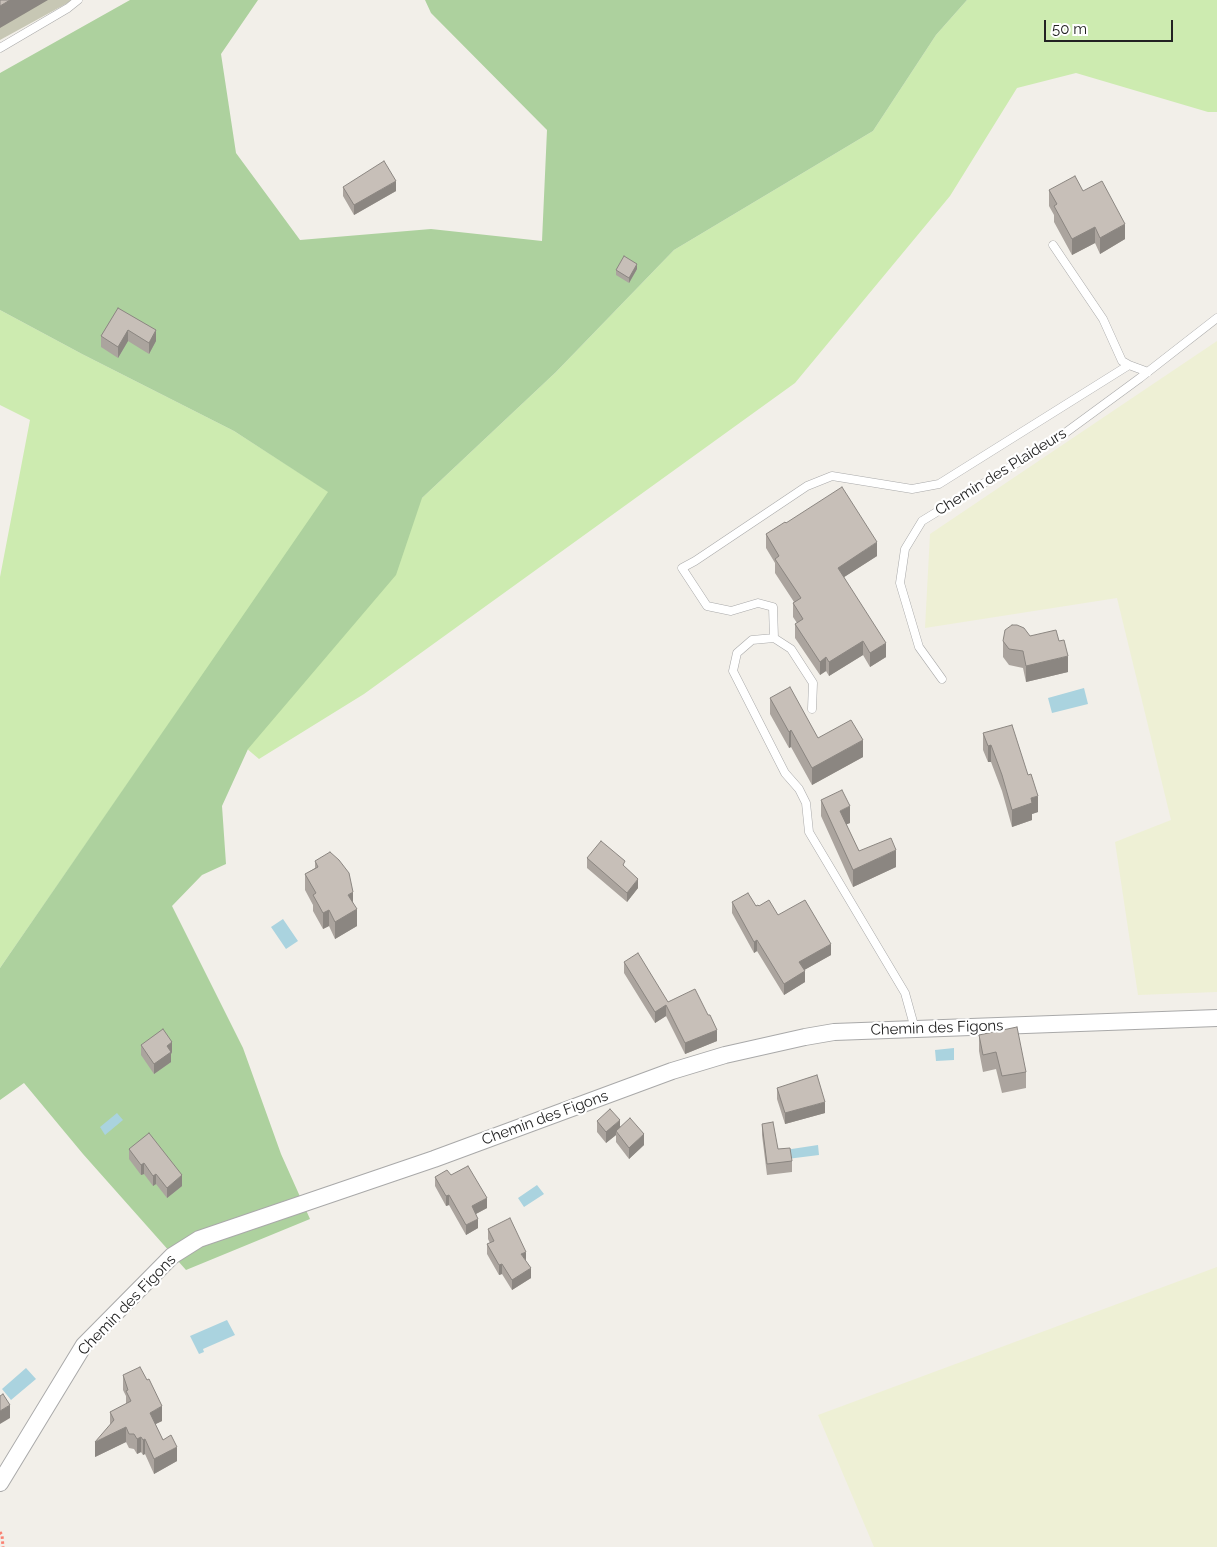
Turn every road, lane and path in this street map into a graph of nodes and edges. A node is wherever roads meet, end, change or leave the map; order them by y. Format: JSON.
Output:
{"nodes":[{"id":1,"x":78,"y":0,"type":"edge"},
{"id":2,"x":0,"y":48,"type":"edge"},
{"id":3,"x":1053,"y":245,"type":"dead end"},
{"id":4,"x":1217,"y":318,"type":"edge"},
{"id":5,"x":1129,"y":365,"type":"junction"},
{"id":6,"x":1148,"y":372,"type":"junction"},
{"id":7,"x":774,"y":638,"type":"junction"},
{"id":8,"x":942,"y":678,"type":"dead end"},
{"id":9,"x":812,"y":709,"type":"dead end"},
{"id":10,"x":1217,"y":1018,"type":"edge"},
{"id":11,"x":915,"y":1029,"type":"junction"},
{"id":12,"x":0,"y":1483,"type":"edge"},
{"id":13,"x":0,"y":1532,"type":"edge"},
{"id":14,"x":3,"y":1547,"type":"edge"}],
"edges":[{"from":1,"to":2,"type":"lane"},
{"from":3,"to":5,"type":"lane"},
{"from":4,"to":6,"type":"lane","name":"Chemin des Plaideurs"},
{"from":5,"to":6,"type":"lane"},
{"from":5,"to":7,"type":"lane"},
{"from":6,"to":8,"type":"lane","name":"Chemin des Plaideurs"},
{"from":7,"to":9,"type":"lane"},
{"from":7,"to":11,"type":"lane"},
{"from":10,"to":11,"type":"street","name":"Chemin des Figons"},
{"from":11,"to":12,"type":"street","name":"Chemin des Figons"},
{"from":13,"to":14,"type":"path"}]}
